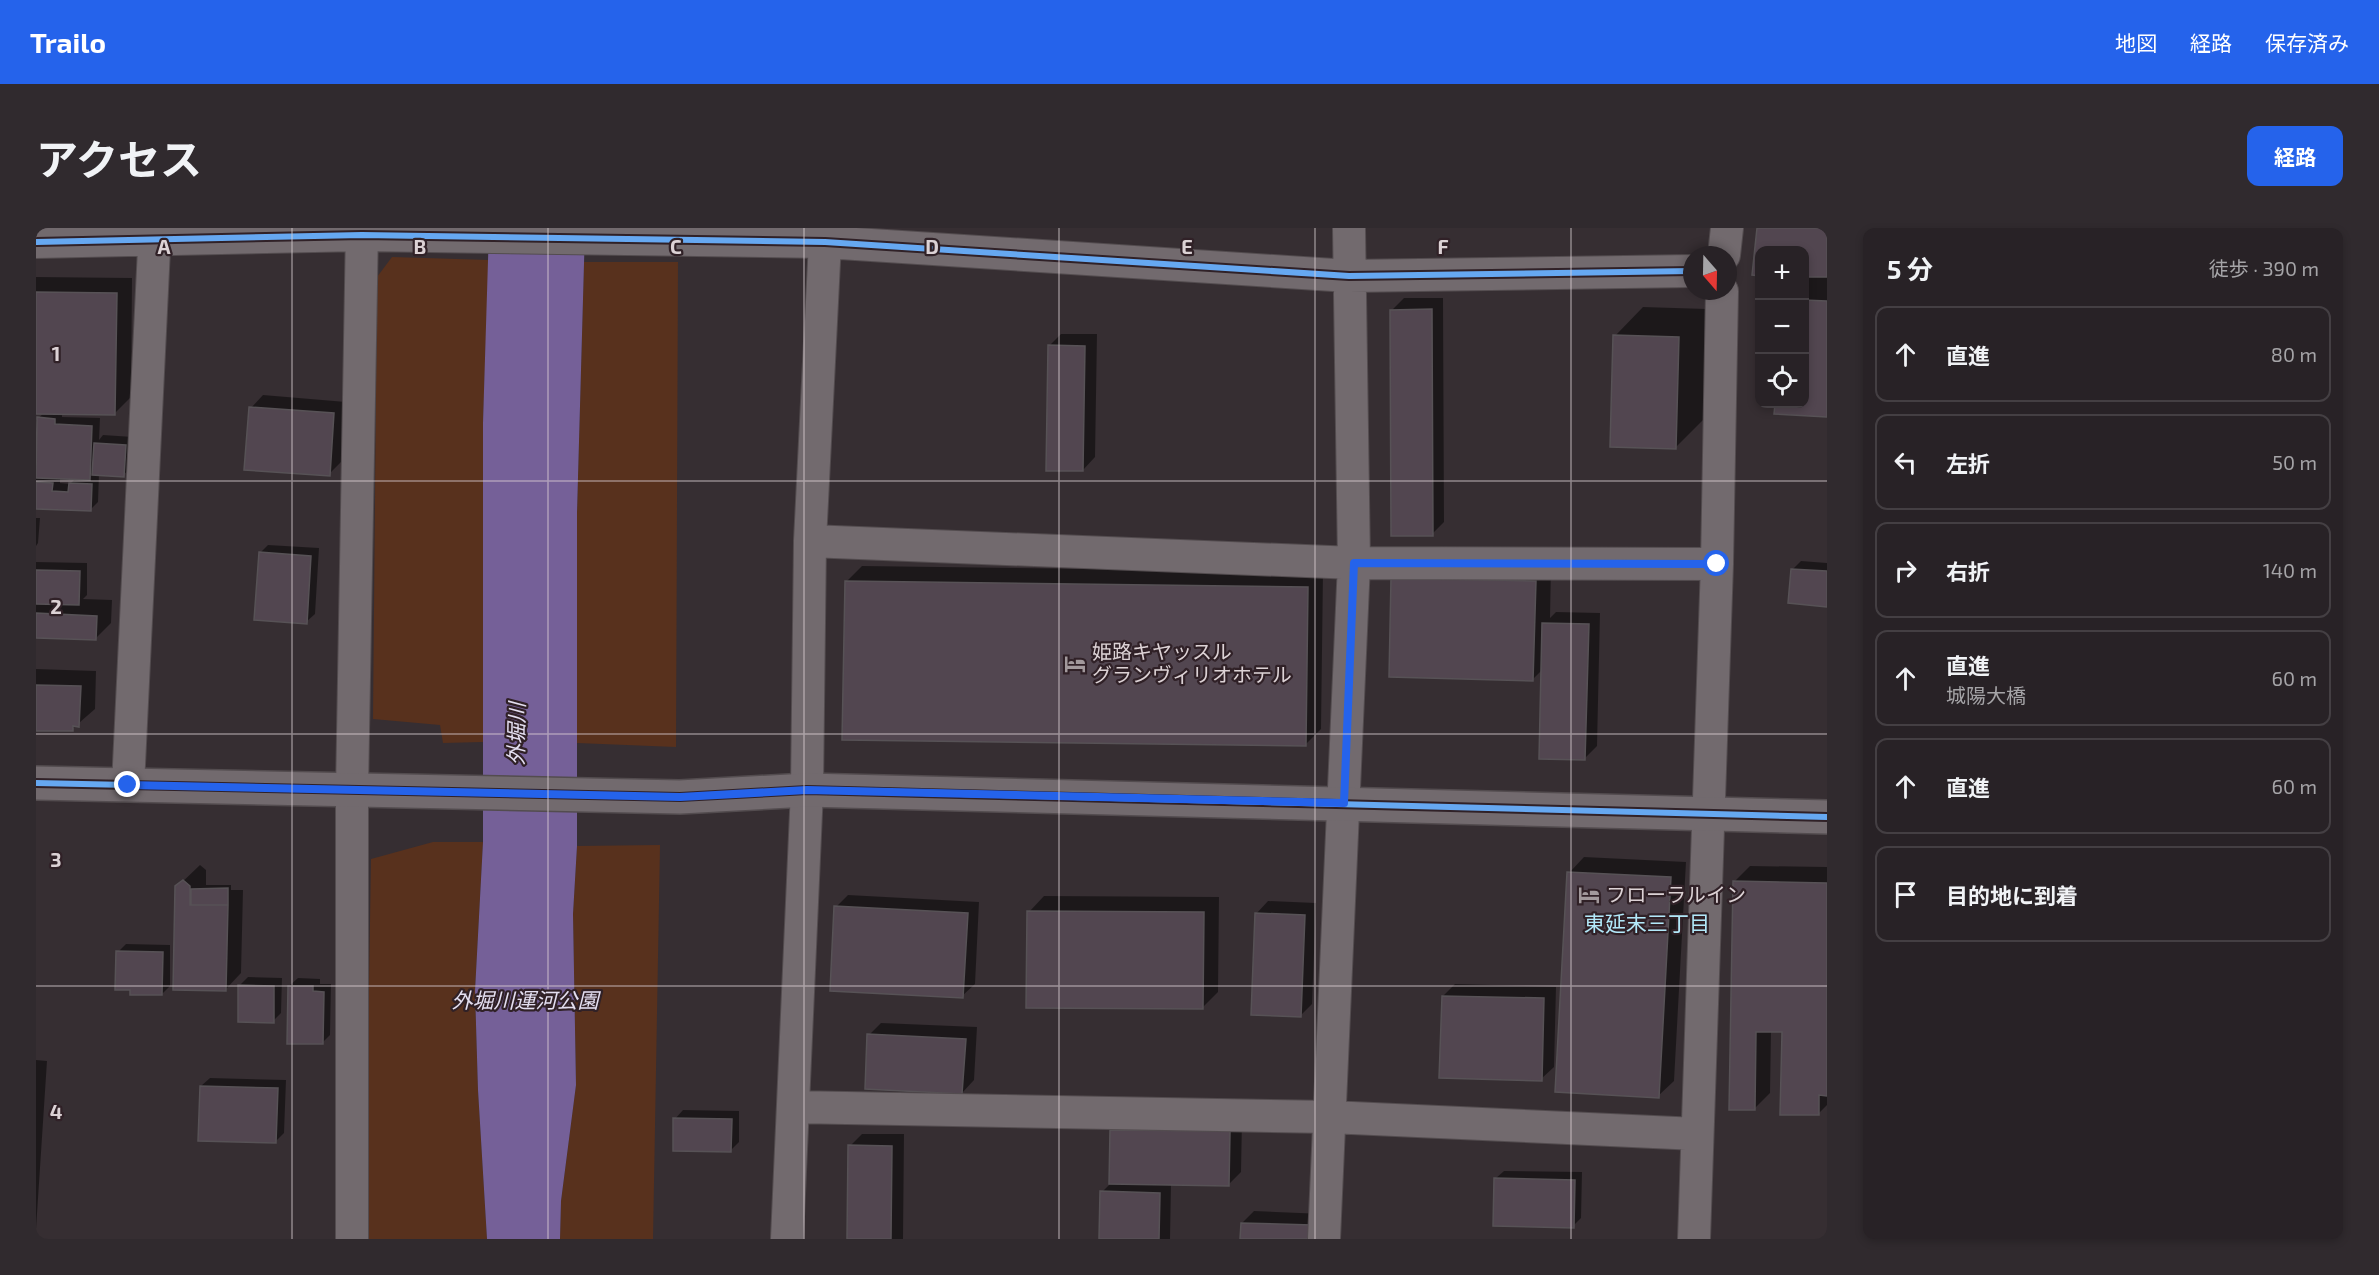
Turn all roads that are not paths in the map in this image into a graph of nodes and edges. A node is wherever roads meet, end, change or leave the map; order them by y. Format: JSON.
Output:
{"nodes":[{"id":1,"x":1349,"y":228,"type":"edge"},
{"id":2,"x":1727,"y":228,"type":"edge"},
{"id":3,"x":362,"y":231,"type":"edge"},
{"id":4,"x":154,"y":233,"type":"edge"},
{"id":5,"x":698,"y":234,"type":"edge"},
{"id":6,"x":36,"y":242,"type":"edge"},
{"id":7,"x":825,"y":242,"type":"junction"},
{"id":8,"x":1725,"y":246,"type":"edge"},
{"id":9,"x":1683,"y":271,"type":"edge"},
{"id":10,"x":1349,"y":276,"type":"junction"},
{"id":11,"x":1722,"y":300,"type":"edge"},
{"id":12,"x":810,"y":541,"type":"junction"},
{"id":13,"x":1354,"y":563,"type":"junction"},
{"id":14,"x":1717,"y":564,"type":"junction"},
{"id":15,"x":36,"y":783,"type":"edge"},
{"id":16,"x":128,"y":785,"type":"junction"},
{"id":17,"x":807,"y":790,"type":"junction"},
{"id":18,"x":352,"y":791,"type":"junction"},
{"id":19,"x":1344,"y":803,"type":"junction"},
{"id":20,"x":1707,"y":814,"type":"junction"},
{"id":21,"x":1827,"y":817,"type":"edge"},
{"id":22,"x":793,"y":1107,"type":"junction"},
{"id":23,"x":1330,"y":1117,"type":"junction"},
{"id":24,"x":1697,"y":1134,"type":"junction"},
{"id":25,"x":352,"y":1239,"type":"edge"},
{"id":26,"x":787,"y":1239,"type":"edge"},
{"id":27,"x":1324,"y":1239,"type":"edge"},
{"id":28,"x":1694,"y":1239,"type":"edge"}],
"edges":[{"from":1,"to":10,"type":"street"},
{"from":2,"to":8,"type":"street"},
{"from":3,"to":4,"type":"street"},
{"from":3,"to":5,"type":"street"},
{"from":3,"to":18,"type":"street"},
{"from":4,"to":6,"type":"street"},
{"from":4,"to":16,"type":"street"},
{"from":5,"to":7,"type":"street"},
{"from":7,"to":10,"type":"street"},
{"from":7,"to":12,"type":"street"},
{"from":9,"to":10,"type":"street"},
{"from":10,"to":13,"type":"street"},
{"from":11,"to":14,"type":"street"},
{"from":12,"to":13,"type":"street"},
{"from":12,"to":17,"type":"street"},
{"from":13,"to":14,"type":"street"},
{"from":13,"to":19,"type":"street"},
{"from":14,"to":20,"type":"street"},
{"from":15,"to":16,"type":"street"},
{"from":16,"to":18,"type":"street"},
{"from":17,"to":18,"type":"street"},
{"from":17,"to":19,"type":"street"},
{"from":17,"to":22,"type":"street"},
{"from":18,"to":25,"type":"street"},
{"from":19,"to":20,"type":"street"},
{"from":19,"to":23,"type":"street"},
{"from":20,"to":21,"type":"street"},
{"from":20,"to":24,"type":"street"},
{"from":22,"to":23,"type":"street"},
{"from":22,"to":26,"type":"street"},
{"from":23,"to":24,"type":"street"},
{"from":23,"to":27,"type":"street"},
{"from":24,"to":28,"type":"street"}]}
